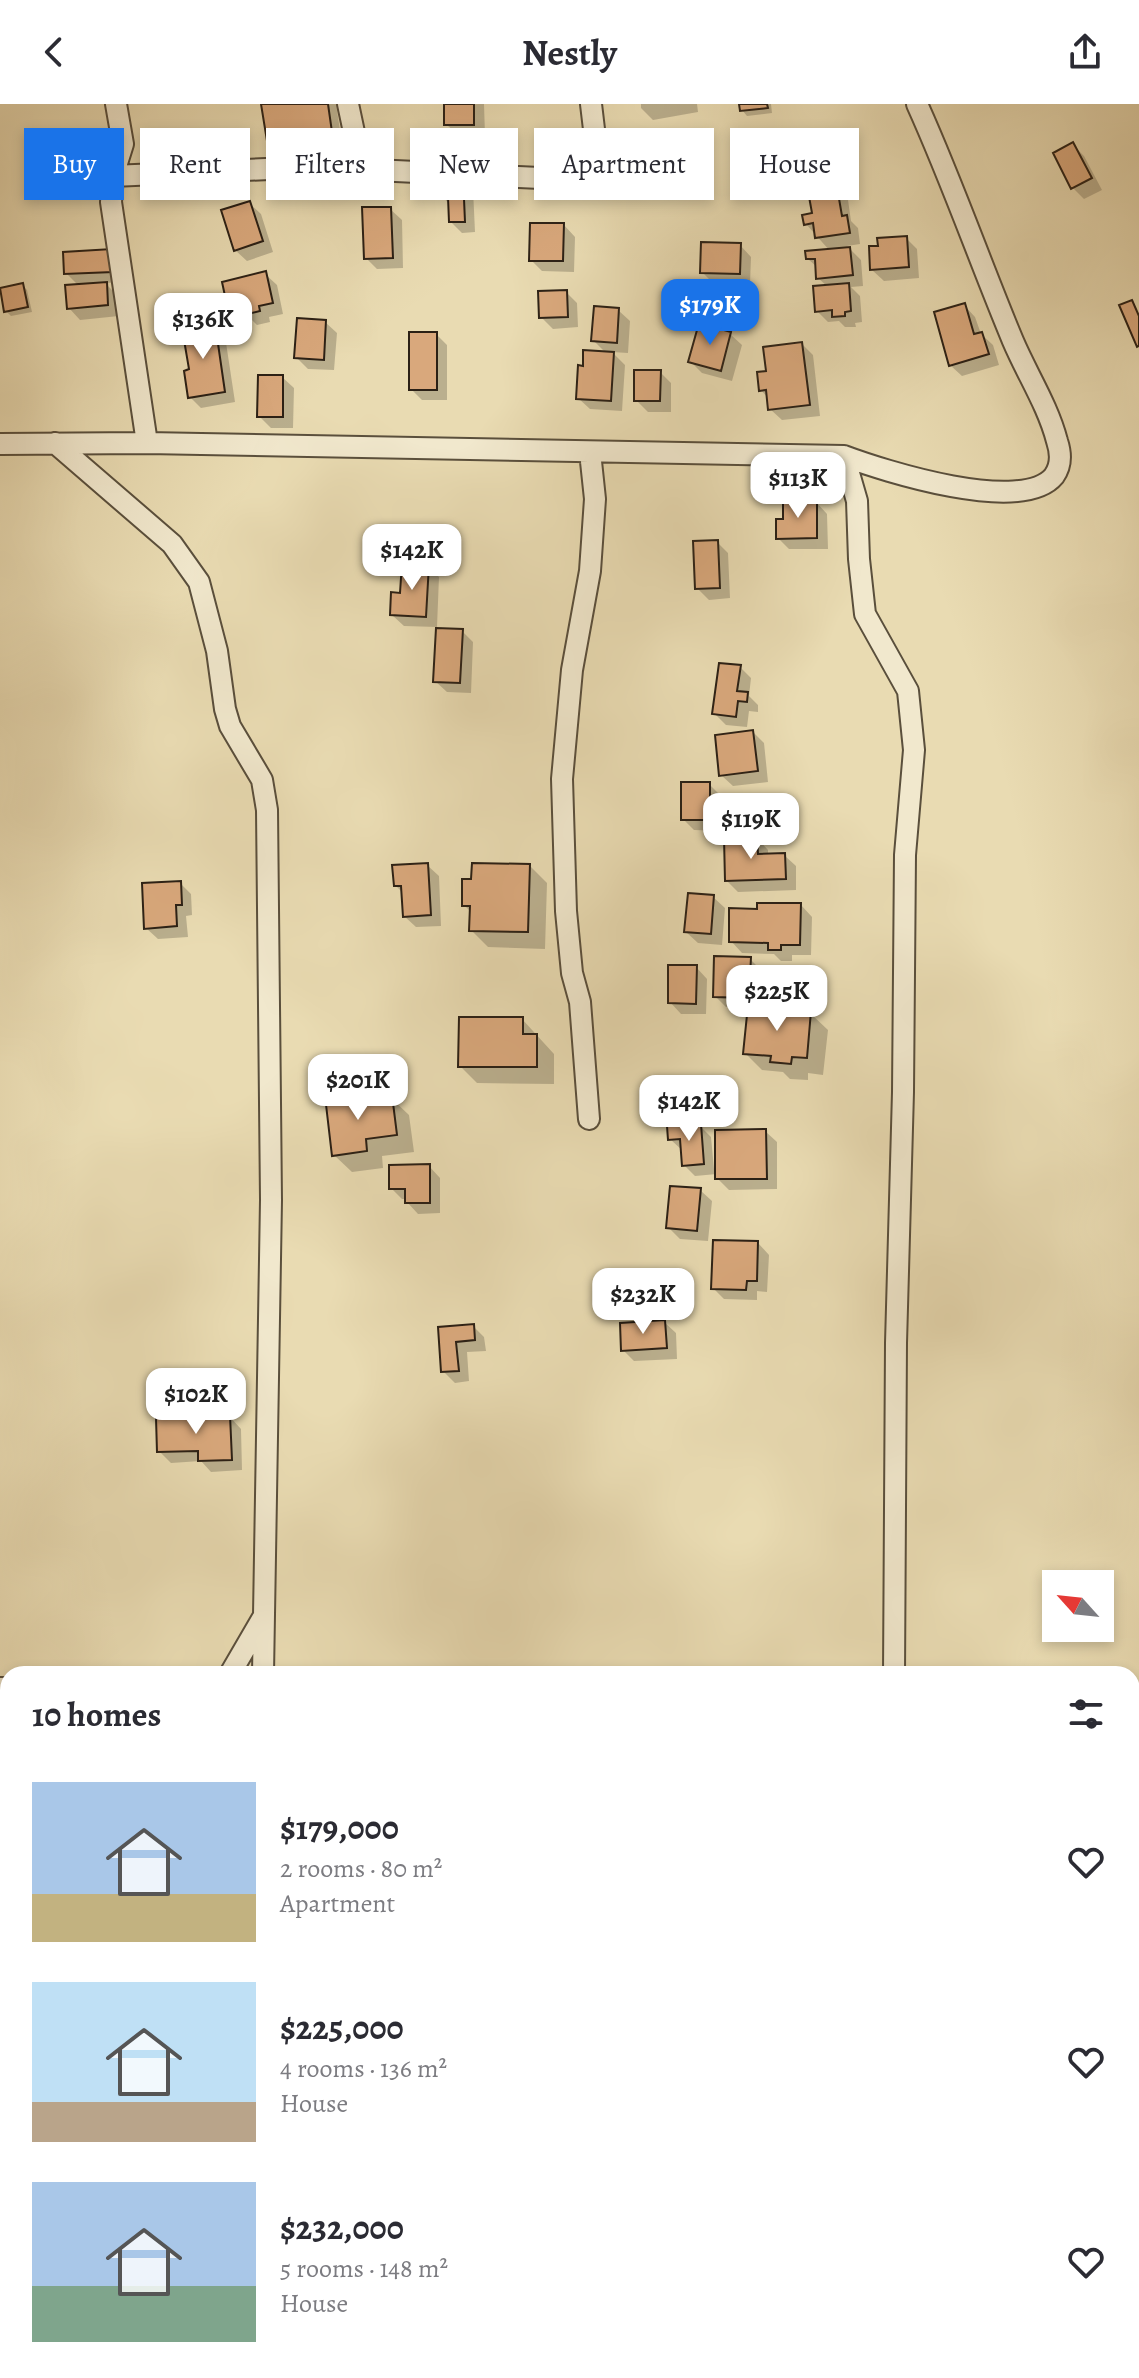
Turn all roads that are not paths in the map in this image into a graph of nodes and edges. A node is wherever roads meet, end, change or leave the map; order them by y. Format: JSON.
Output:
{"nodes":[{"id":1,"x":116,"y":104,"type":"edge"},
{"id":2,"x":348,"y":104,"type":"edge"},
{"id":3,"x":591,"y":104,"type":"edge"},
{"id":4,"x":917,"y":104,"type":"edge"},
{"id":5,"x":120,"y":128,"type":"edge"},
{"id":6,"x":353,"y":128,"type":"edge"},
{"id":7,"x":266,"y":169,"type":"edge"},
{"id":8,"x":394,"y":171,"type":"edge"},
{"id":9,"x":124,"y":176,"type":"edge"},
{"id":10,"x":111,"y":200,"type":"edge"},
{"id":11,"x":55,"y":443,"type":"junction"},
{"id":12,"x":147,"y":443,"type":"junction"},
{"id":13,"x":0,"y":444,"type":"edge"},
{"id":14,"x":590,"y":452,"type":"junction"},
{"id":15,"x":844,"y":456,"type":"junction"},
{"id":16,"x":589,"y":1119,"type":"dead end"},
{"id":17,"x":264,"y":1617,"type":"junction"},
{"id":18,"x":235,"y":1666,"type":"edge"},
{"id":19,"x":263,"y":1666,"type":"edge"},
{"id":20,"x":894,"y":1666,"type":"edge"}],
"edges":[{"from":1,"to":5,"type":"street"},
{"from":2,"to":6,"type":"street"},
{"from":3,"to":8,"type":"street"},
{"from":4,"to":15,"type":"street"},
{"from":7,"to":9,"type":"street"},
{"from":10,"to":12,"type":"street"},
{"from":11,"to":12,"type":"street"},
{"from":11,"to":13,"type":"street"},
{"from":11,"to":17,"type":"street"},
{"from":12,"to":14,"type":"street"},
{"from":14,"to":15,"type":"street"},
{"from":14,"to":16,"type":"street"},
{"from":15,"to":20,"type":"street"},
{"from":17,"to":18,"type":"street"},
{"from":17,"to":19,"type":"street"}]}
